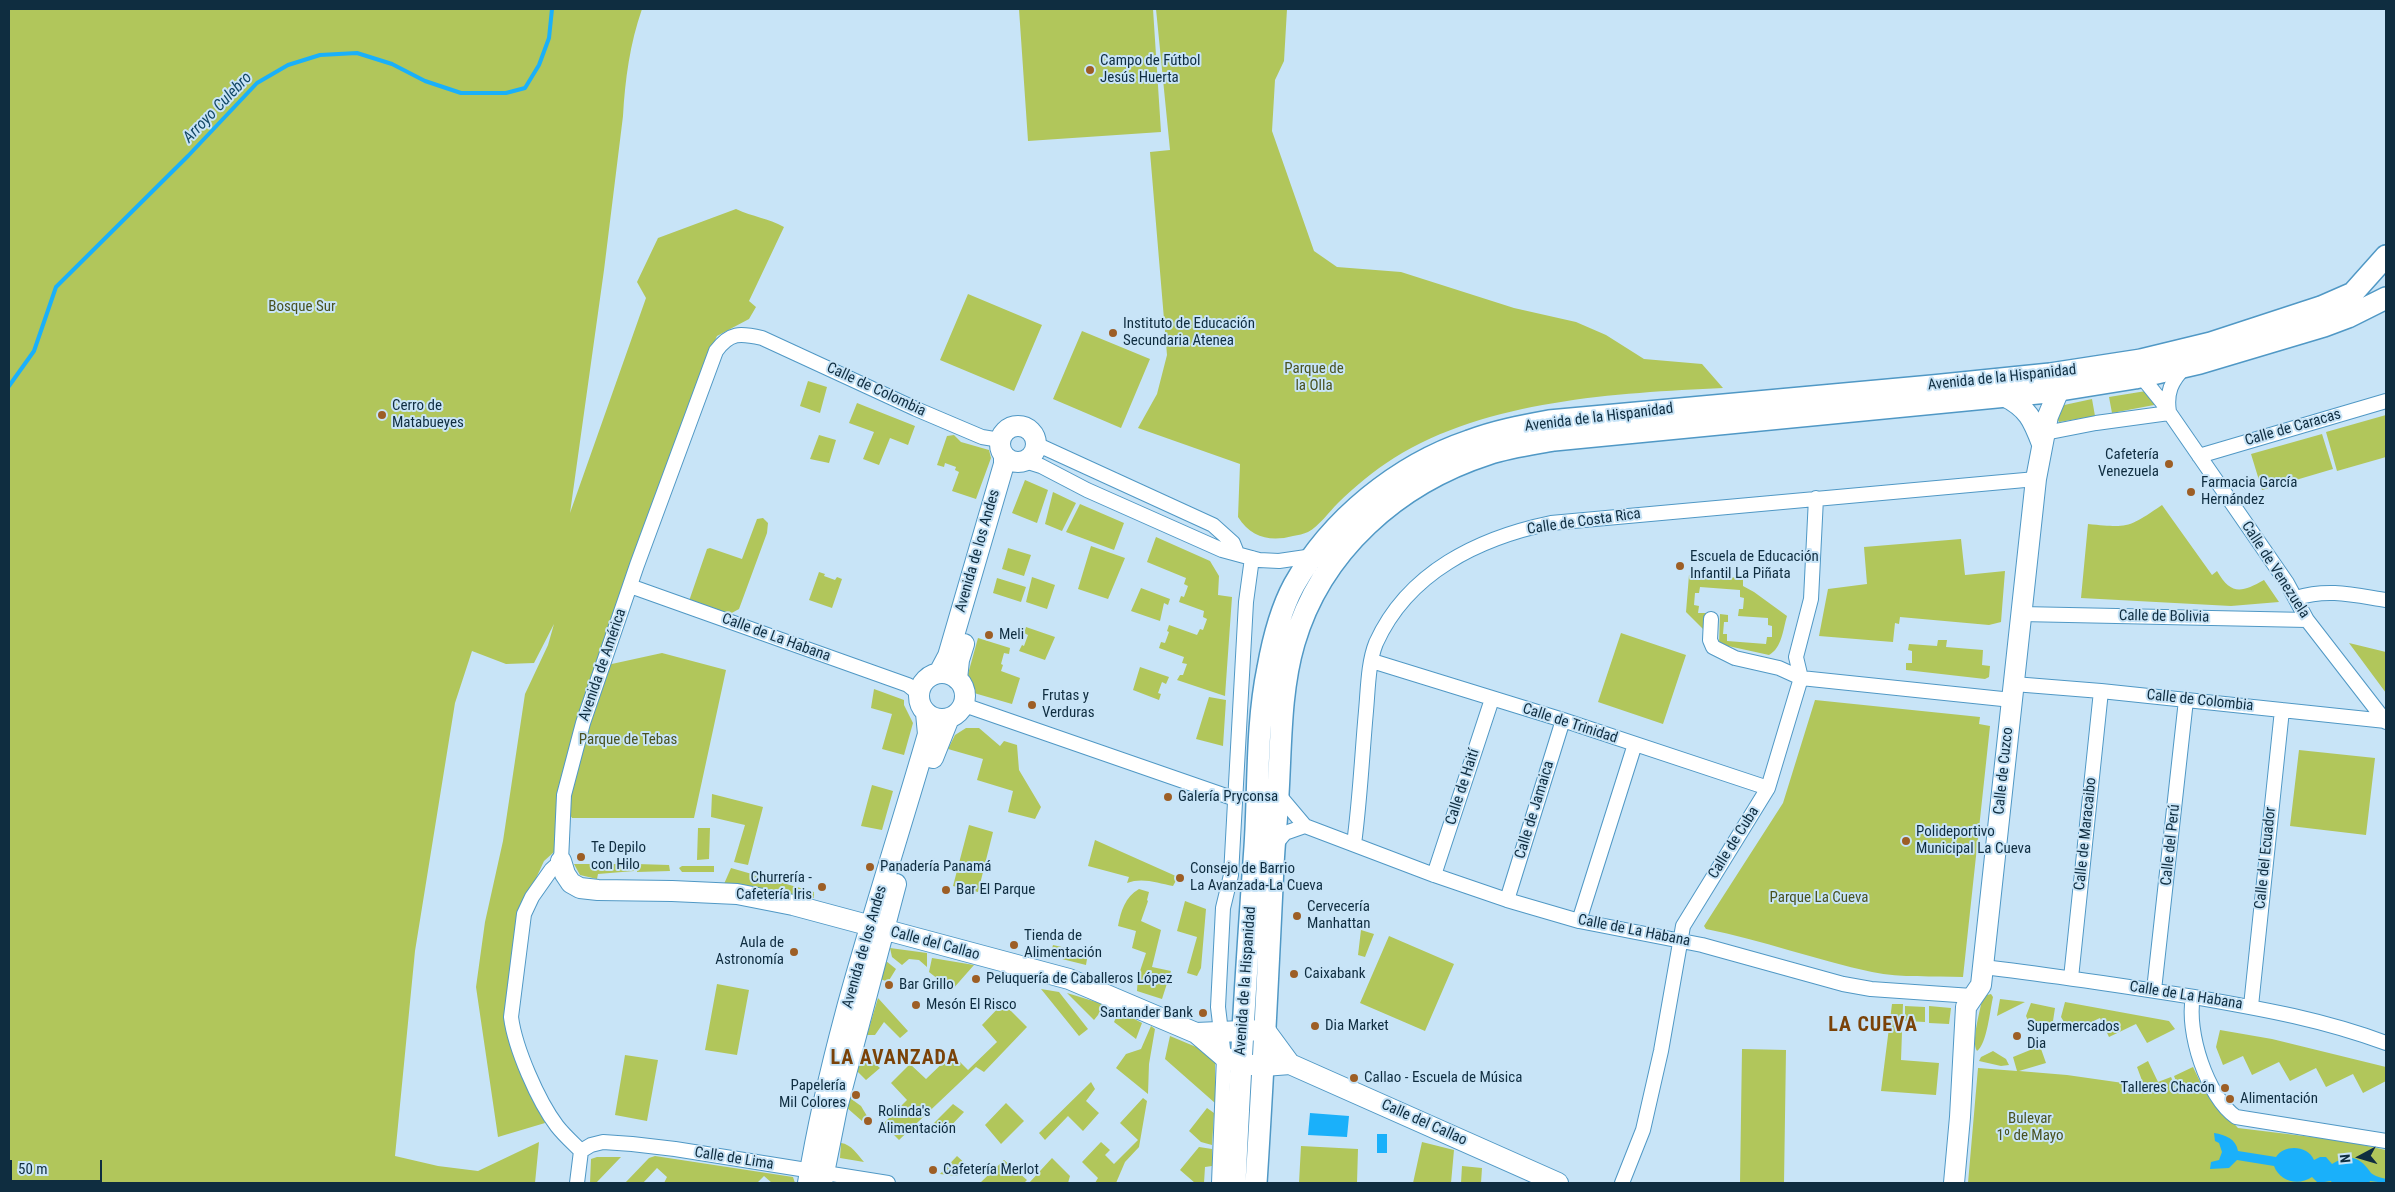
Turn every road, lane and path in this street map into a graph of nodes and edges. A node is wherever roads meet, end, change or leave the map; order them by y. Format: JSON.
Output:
{"nodes":[{"id":1,"x":2386,"y":256,"type":"edge"},
{"id":2,"x":2386,"y":298,"type":"edge"},
{"id":3,"x":754,"y":336,"type":"joint"},
{"id":4,"x":2186,"y":366,"type":"junction"},
{"id":5,"x":2135,"y":378,"type":"junction"},
{"id":6,"x":2059,"y":390,"type":"junction"},
{"id":7,"x":2004,"y":396,"type":"junction"},
{"id":8,"x":2386,"y":401,"type":"edge"},
{"id":9,"x":2170,"y":413,"type":"junction"},
{"id":10,"x":2044,"y":439,"type":"junction"},
{"id":11,"x":1036,"y":444,"type":"junction"},
{"id":12,"x":1012,"y":455,"type":"junction"},
{"id":13,"x":2199,"y":456,"type":"junction"},
{"id":14,"x":2036,"y":479,"type":"junction"},
{"id":15,"x":1816,"y":498,"type":"junction"},
{"id":16,"x":1237,"y":552,"type":"junction"},
{"id":17,"x":1313,"y":556,"type":"junction"},
{"id":18,"x":1252,"y":558,"type":"junction"},
{"id":19,"x":630,"y":586,"type":"junction"},
{"id":20,"x":2296,"y":598,"type":"junction"},
{"id":21,"x":2386,"y":600,"type":"edge"},
{"id":22,"x":2021,"y":614,"type":"junction"},
{"id":23,"x":1711,"y":619,"type":"dead end"},
{"id":24,"x":2307,"y":620,"type":"junction"},
{"id":25,"x":1372,"y":661,"type":"junction"},
{"id":26,"x":948,"y":676,"type":"junction"},
{"id":27,"x":1801,"y":678,"type":"junction"},
{"id":28,"x":2101,"y":691,"type":"junction"},
{"id":29,"x":2013,"y":692,"type":"junction"},
{"id":30,"x":1492,"y":699,"type":"junction"},
{"id":31,"x":2186,"y":700,"type":"junction"},
{"id":32,"x":923,"y":703,"type":"junction"},
{"id":33,"x":2282,"y":710,"type":"junction"},
{"id":34,"x":956,"y":712,"type":"junction"},
{"id":35,"x":1563,"y":720,"type":"junction"},
{"id":36,"x":2386,"y":721,"type":"edge"},
{"id":37,"x":1635,"y":744,"type":"junction"},
{"id":38,"x":1768,"y":788,"type":"junction"},
{"id":39,"x":1278,"y":794,"type":"junction"},
{"id":40,"x":1236,"y":799,"type":"junction"},
{"id":41,"x":1305,"y":826,"type":"junction"},
{"id":42,"x":1354,"y":844,"type":"junction"},
{"id":43,"x":1274,"y":846,"type":"junction"},
{"id":44,"x":561,"y":861,"type":"junction"},
{"id":45,"x":1434,"y":875,"type":"junction"},
{"id":46,"x":1507,"y":900,"type":"junction"},
{"id":47,"x":1579,"y":921,"type":"junction"},
{"id":48,"x":876,"y":928,"type":"junction"},
{"id":49,"x":1682,"y":941,"type":"junction"},
{"id":50,"x":1982,"y":967,"type":"junction"},
{"id":51,"x":2071,"y":978,"type":"junction"},
{"id":52,"x":2154,"y":990,"type":"junction"},
{"id":53,"x":1972,"y":996,"type":"junction"},
{"id":54,"x":2193,"y":997,"type":"junction"},
{"id":55,"x":2251,"y":1006,"type":"junction"},
{"id":56,"x":1242,"y":1030,"type":"junction"},
{"id":57,"x":1265,"y":1030,"type":"junction"},
{"id":58,"x":1221,"y":1031,"type":"junction"},
{"id":59,"x":1196,"y":1033,"type":"junction"},
{"id":60,"x":2386,"y":1043,"type":"edge"},
{"id":61,"x":1232,"y":1061,"type":"junction"},
{"id":62,"x":1290,"y":1064,"type":"junction"},
{"id":63,"x":1264,"y":1066,"type":"junction"},
{"id":64,"x":1262,"y":1099,"type":"junction"},
{"id":65,"x":2386,"y":1141,"type":"edge"},
{"id":66,"x":581,"y":1152,"type":"junction"},
{"id":67,"x":816,"y":1178,"type":"edge"},
{"id":68,"x":577,"y":1183,"type":"edge"},
{"id":69,"x":888,"y":1183,"type":"edge"},
{"id":70,"x":1219,"y":1183,"type":"edge"},
{"id":71,"x":1235,"y":1183,"type":"edge"},
{"id":72,"x":1256,"y":1183,"type":"edge"},
{"id":73,"x":1558,"y":1183,"type":"edge"},
{"id":74,"x":1622,"y":1183,"type":"edge"},
{"id":75,"x":1954,"y":1183,"type":"edge"}],
"edges":[{"from":1,"to":17,"type":"main road","name":"Avenida de la Hispanidad"},
{"from":2,"to":4,"type":"main road","name":"Avenida de la Hispanidad"},
{"from":3,"to":12,"type":"street","name":"Calle de Colombia"},
{"from":3,"to":19,"type":"street","name":"Avenida de América"},
{"from":4,"to":5,"type":"main road","name":"Avenida de la Hispanidad"},
{"from":4,"to":9,"type":"street"},
{"from":5,"to":6,"type":"main road","name":"Avenida de la Hispanidad"},
{"from":5,"to":9,"type":"street","name":"Calle de Venezuela"},
{"from":6,"to":7,"type":"main road","name":"Avenida de la Hispanidad"},
{"from":6,"to":10,"type":"street","name":"Calle de Cuzco"},
{"from":7,"to":10,"type":"street"},
{"from":7,"to":39,"type":"main road","name":"Avenida de la Hispanidad"},
{"from":8,"to":13,"type":"street","name":"Calle de Caracas"},
{"from":9,"to":10,"type":"street"},
{"from":9,"to":13,"type":"street","name":"Calle de Venezuela"},
{"from":10,"to":14,"type":"street","name":"Calle de Cuzco"},
{"from":11,"to":12,"type":"street","name":"Avenida de los Andes"},
{"from":11,"to":12,"type":"street"},
{"from":11,"to":16,"type":"street"},
{"from":12,"to":16,"type":"street","name":"Calle de Colombia"},
{"from":12,"to":26,"type":"street","name":"Avenida de los Andes"},
{"from":13,"to":20,"type":"street","name":"Calle de Venezuela"},
{"from":14,"to":15,"type":"street","name":"Calle de Costa Rica"},
{"from":14,"to":22,"type":"street","name":"Calle de Cuzco"},
{"from":15,"to":25,"type":"street","name":"Calle de Costa Rica"},
{"from":15,"to":27,"type":"street","name":"Calle de Cuba"},
{"from":16,"to":18,"type":"street","name":"Calle de Colombia"},
{"from":17,"to":18,"type":"street","name":"Calle de Colombia"},
{"from":17,"to":56,"type":"main road","name":"Avenida de la Hispanidad"},
{"from":18,"to":40,"type":"street","name":"Avenida de la Hispanidad"},
{"from":19,"to":32,"type":"street","name":"Calle de La Habana"},
{"from":19,"to":44,"type":"street","name":"Avenida de América"},
{"from":20,"to":21,"type":"street"},
{"from":20,"to":24,"type":"street","name":"Calle de Venezuela"},
{"from":22,"to":24,"type":"street","name":"Calle de Bolivia"},
{"from":22,"to":29,"type":"street","name":"Calle de Cuzco"},
{"from":23,"to":27,"type":"street","name":"Calle de Colombia"},
{"from":24,"to":36,"type":"street","name":"Calle de Venezuela"},
{"from":25,"to":30,"type":"street","name":"Calle de Trinidad"},
{"from":25,"to":42,"type":"street","name":"Calle de Costa Rica"},
{"from":26,"to":32,"type":"street"},
{"from":26,"to":34,"type":"street"},
{"from":27,"to":29,"type":"street","name":"Calle de Colombia"},
{"from":27,"to":38,"type":"street","name":"Calle de Cuba"},
{"from":28,"to":29,"type":"street","name":"Calle de Colombia"},
{"from":28,"to":31,"type":"street","name":"Calle de Colombia"},
{"from":28,"to":51,"type":"street","name":"Calle de Maracaibo"},
{"from":29,"to":50,"type":"street","name":"Calle de Cuzco"},
{"from":30,"to":35,"type":"street","name":"Calle de Trinidad"},
{"from":30,"to":45,"type":"street","name":"Calle de Haití"},
{"from":31,"to":33,"type":"street","name":"Calle de Colombia"},
{"from":31,"to":52,"type":"street","name":"Calle del Perú"},
{"from":32,"to":34,"type":"street"},
{"from":32,"to":48,"type":"street","name":"Avenida de los Andes"},
{"from":33,"to":36,"type":"street","name":"Calle de Colombia"},
{"from":33,"to":55,"type":"street","name":"Calle del Ecuador"},
{"from":34,"to":40,"type":"street"},
{"from":34,"to":48,"type":"street","name":"Avenida de los Andes"},
{"from":35,"to":37,"type":"street","name":"Calle de Trinidad"},
{"from":35,"to":46,"type":"street","name":"Calle de Jamaica"},
{"from":37,"to":38,"type":"street","name":"Calle de Trinidad"},
{"from":37,"to":47,"type":"street"},
{"from":38,"to":49,"type":"street","name":"Calle de Cuba"},
{"from":39,"to":41,"type":"street","name":"Calle de La Habana"},
{"from":39,"to":43,"type":"main road","name":"Avenida de la Hispanidad"},
{"from":40,"to":58,"type":"street","name":"Avenida de la Hispanidad"},
{"from":41,"to":42,"type":"street","name":"Calle de La Habana"},
{"from":41,"to":43,"type":"street"},
{"from":42,"to":45,"type":"street","name":"Calle de La Habana"},
{"from":43,"to":57,"type":"main road","name":"Avenida de la Hispanidad"},
{"from":44,"to":48,"type":"street","name":"Calle del Callao"},
{"from":44,"to":66,"type":"street"},
{"from":45,"to":46,"type":"street","name":"Calle de La Habana"},
{"from":46,"to":47,"type":"street","name":"Calle de La Habana"},
{"from":47,"to":49,"type":"street","name":"Calle de La Habana"},
{"from":48,"to":59,"type":"street","name":"Calle del Callao"},
{"from":48,"to":67,"type":"street","name":"Avenida de los Andes"},
{"from":49,"to":53,"type":"street","name":"Calle de La Habana"},
{"from":49,"to":74,"type":"street","name":"Calle de Cuba"},
{"from":50,"to":51,"type":"street","name":"Calle de La Habana"},
{"from":50,"to":53,"type":"street","name":"Calle de Cuzco"},
{"from":51,"to":52,"type":"street","name":"Calle de La Habana"},
{"from":52,"to":54,"type":"street","name":"Calle de La Habana"},
{"from":53,"to":75,"type":"street","name":"Calle de Cuzco"},
{"from":54,"to":55,"type":"street","name":"Calle de La Habana"},
{"from":54,"to":65,"type":"street"},
{"from":55,"to":60,"type":"street","name":"Calle de La Habana"},
{"from":56,"to":57,"type":"street","name":"Calle del Callao"},
{"from":56,"to":58,"type":"street","name":"Calle del Callao"},
{"from":56,"to":61,"type":"main road","name":"Avenida de la Hispanidad"},
{"from":57,"to":62,"type":"street","name":"Calle del Callao"},
{"from":57,"to":63,"type":"main road","name":"Avenida de la Hispanidad"},
{"from":58,"to":59,"type":"street","name":"Calle del Callao"},
{"from":58,"to":61,"type":"street","name":"Avenida de la Hispanidad"},
{"from":59,"to":61,"type":"street","name":"Calle del Callao"},
{"from":61,"to":63,"type":"street","name":"Calle del Callao"},
{"from":61,"to":70,"type":"street","name":"Avenida de la Hispanidad"},
{"from":61,"to":71,"type":"main road","name":"Avenida de la Hispanidad"},
{"from":62,"to":63,"type":"street","name":"Calle del Callao"},
{"from":62,"to":64,"type":"street"},
{"from":62,"to":73,"type":"street","name":"Calle del Callao"},
{"from":63,"to":64,"type":"main road","name":"Avenida de la Hispanidad"},
{"from":64,"to":72,"type":"main road","name":"Avenida de la Hispanidad"},
{"from":66,"to":67,"type":"street","name":"Calle de Lima"},
{"from":66,"to":68,"type":"street"},
{"from":67,"to":69,"type":"street","name":"Calle de Lima"}]}
